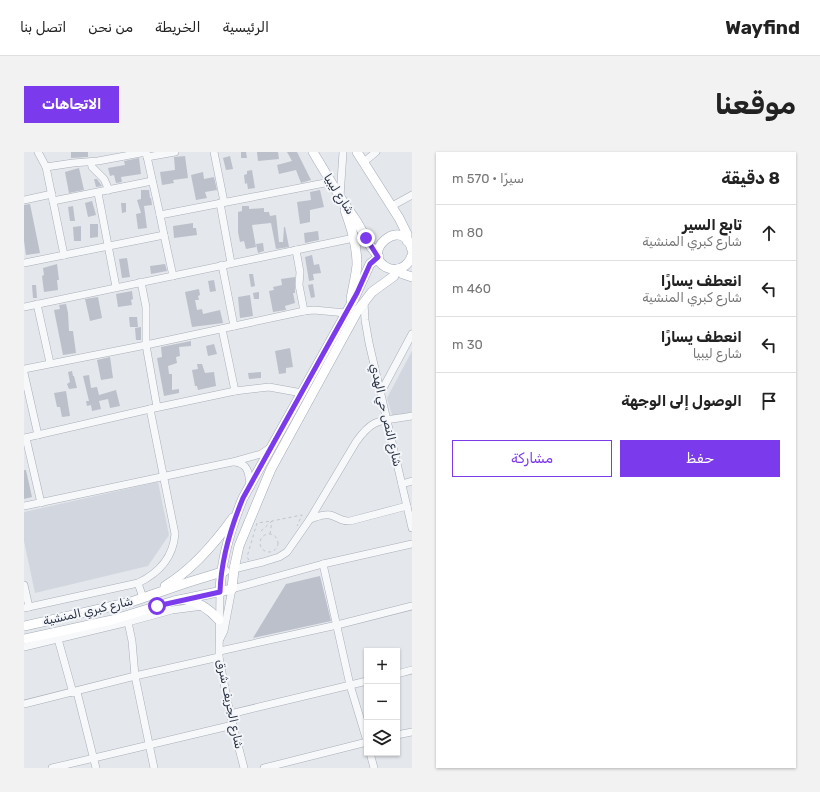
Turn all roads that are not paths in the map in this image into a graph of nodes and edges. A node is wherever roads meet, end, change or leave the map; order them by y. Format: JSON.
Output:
{"nodes":[{"id":1,"x":38,"y":152,"type":"edge"},
{"id":2,"x":175,"y":152,"type":"edge"},
{"id":3,"x":214,"y":152,"type":"edge"},
{"id":4,"x":313,"y":152,"type":"edge"},
{"id":5,"x":343,"y":152,"type":"edge"},
{"id":6,"x":357,"y":152,"type":"edge"},
{"id":7,"x":376,"y":152,"type":"edge"},
{"id":8,"x":146,"y":154,"type":"edge"},
{"id":9,"x":91,"y":162,"type":"junction"},
{"id":10,"x":364,"y":162,"type":"junction"},
{"id":11,"x":46,"y":167,"type":"junction"},
{"id":12,"x":152,"y":181,"type":"junction"},
{"id":13,"x":330,"y":182,"type":"junction"},
{"id":14,"x":109,"y":190,"type":"junction"},
{"id":15,"x":98,"y":193,"type":"junction"},
{"id":16,"x":412,"y":195,"type":"edge"},
{"id":17,"x":53,"y":198,"type":"junction"},
{"id":18,"x":341,"y":199,"type":"junction"},
{"id":19,"x":24,"y":200,"type":"edge"},
{"id":20,"x":222,"y":203,"type":"junction"},
{"id":21,"x":392,"y":206,"type":"junction"},
{"id":22,"x":160,"y":215,"type":"junction"},
{"id":23,"x":164,"y":235,"type":"junction"},
{"id":24,"x":354,"y":238,"type":"junction"},
{"id":25,"x":410,"y":245,"type":"edge"},
{"id":26,"x":108,"y":246,"type":"junction"},
{"id":27,"x":296,"y":250,"type":"junction"},
{"id":28,"x":64,"y":255,"type":"junction"},
{"id":29,"x":412,"y":255,"type":"edge"},
{"id":30,"x":378,"y":256,"type":"junction"},
{"id":31,"x":24,"y":263,"type":"edge"},
{"id":32,"x":231,"y":263,"type":"junction"},
{"id":33,"x":222,"y":265,"type":"junction"},
{"id":34,"x":397,"y":269,"type":"junction"},
{"id":35,"x":173,"y":276,"type":"junction"},
{"id":36,"x":412,"y":277,"type":"edge"},
{"id":37,"x":142,"y":282,"type":"junction"},
{"id":38,"x":116,"y":287,"type":"junction"},
{"id":39,"x":364,"y":301,"type":"junction"},
{"id":40,"x":37,"y":304,"type":"junction"},
{"id":41,"x":24,"y":307,"type":"edge"},
{"id":42,"x":348,"y":309,"type":"junction"},
{"id":43,"x":304,"y":311,"type":"junction"},
{"id":44,"x":234,"y":326,"type":"junction"},
{"id":45,"x":222,"y":329,"type":"junction"},
{"id":46,"x":412,"y":334,"type":"edge"},
{"id":47,"x":146,"y":345,"type":"junction"},
{"id":48,"x":50,"y":363,"type":"junction"},
{"id":49,"x":24,"y":369,"type":"edge"},
{"id":50,"x":24,"y":373,"type":"edge"},
{"id":51,"x":235,"y":391,"type":"junction"},
{"id":52,"x":381,"y":392,"type":"junction"},
{"id":53,"x":302,"y":393,"type":"junction"},
{"id":54,"x":154,"y":408,"type":"junction"},
{"id":55,"x":412,"y":416,"type":"edge"},
{"id":56,"x":387,"y":420,"type":"junction"},
{"id":57,"x":38,"y":435,"type":"junction"},
{"id":58,"x":25,"y":438,"type":"edge"},
{"id":59,"x":272,"y":447,"type":"junction"},
{"id":60,"x":232,"y":462,"type":"junction"},
{"id":61,"x":164,"y":476,"type":"junction"},
{"id":62,"x":412,"y":481,"type":"edge"},
{"id":63,"x":402,"y":484,"type":"junction"},
{"id":64,"x":250,"y":486,"type":"junction"},
{"id":65,"x":40,"y":503,"type":"junction"},
{"id":66,"x":24,"y":506,"type":"edge"},
{"id":67,"x":407,"y":506,"type":"junction"},
{"id":68,"x":236,"y":514,"type":"junction"},
{"id":69,"x":310,"y":519,"type":"junction"},
{"id":70,"x":412,"y":528,"type":"edge"},
{"id":71,"x":412,"y":544,"type":"edge"},
{"id":72,"x":323,"y":564,"type":"junction"},
{"id":73,"x":234,"y":569,"type":"junction"},
{"id":74,"x":221,"y":572,"type":"junction"},
{"id":75,"x":138,"y":583,"type":"junction"},
{"id":76,"x":24,"y":585,"type":"edge"},
{"id":77,"x":232,"y":589,"type":"junction"},
{"id":78,"x":220,"y":592,"type":"junction"},
{"id":79,"x":147,"y":597,"type":"junction"},
{"id":80,"x":174,"y":601,"type":"junction"},
{"id":81,"x":203,"y":606,"type":"junction"},
{"id":82,"x":412,"y":606,"type":"edge"},
{"id":83,"x":26,"y":607,"type":"edge"},
{"id":84,"x":219,"y":620,"type":"junction"},
{"id":85,"x":128,"y":622,"type":"junction"},
{"id":86,"x":337,"y":625,"type":"junction"},
{"id":87,"x":24,"y":626,"type":"edge"},
{"id":88,"x":24,"y":639,"type":"edge"},
{"id":89,"x":58,"y":639,"type":"junction"},
{"id":90,"x":220,"y":639,"type":"junction"},
{"id":91,"x":24,"y":647,"type":"edge"},
{"id":92,"x":220,"y":654,"type":"junction"},
{"id":93,"x":412,"y":670,"type":"edge"},
{"id":94,"x":400,"y":673,"type":"edge"},
{"id":95,"x":135,"y":676,"type":"junction"},
{"id":96,"x":364,"y":682,"type":"edge"},
{"id":97,"x":350,"y":685,"type":"junction"},
{"id":98,"x":75,"y":692,"type":"junction"},
{"id":99,"x":24,"y":704,"type":"edge"},
{"id":100,"x":230,"y":714,"type":"junction"},
{"id":101,"x":233,"y":726,"type":"junction"},
{"id":102,"x":364,"y":732,"type":"edge"},
{"id":103,"x":412,"y":732,"type":"edge"},
{"id":104,"x":400,"y":735,"type":"edge"},
{"id":105,"x":364,"y":743,"type":"edge"},
{"id":106,"x":149,"y":744,"type":"junction"},
{"id":107,"x":371,"y":756,"type":"edge"},
{"id":108,"x":93,"y":758,"type":"junction"},
{"id":109,"x":52,"y":768,"type":"edge"},
{"id":110,"x":96,"y":768,"type":"edge"},
{"id":111,"x":154,"y":768,"type":"edge"},
{"id":112,"x":244,"y":768,"type":"edge"},
{"id":113,"x":264,"y":768,"type":"edge"},
{"id":114,"x":374,"y":768,"type":"edge"}],
"edges":[{"from":1,"to":11,"type":"street"},
{"from":2,"to":8,"type":"street"},
{"from":3,"to":20,"type":"street"},
{"from":4,"to":13,"type":"main road","name":"شارع ليبيا"},
{"from":5,"to":18,"type":"street"},
{"from":6,"to":10,"type":"main road"},
{"from":7,"to":10,"type":"street"},
{"from":8,"to":9,"type":"street"},
{"from":8,"to":12,"type":"street"},
{"from":9,"to":11,"type":"street"},
{"from":9,"to":14,"type":"street"},
{"from":10,"to":21,"type":"main road"},
{"from":11,"to":17,"type":"street"},
{"from":12,"to":14,"type":"street"},
{"from":12,"to":22,"type":"street"},
{"from":13,"to":18,"type":"main road","name":"شارع ليبيا"},
{"from":13,"to":20,"type":"street"},
{"from":14,"to":15,"type":"street"},
{"from":15,"to":17,"type":"street"},
{"from":15,"to":26,"type":"street"},
{"from":16,"to":21,"type":"street"},
{"from":17,"to":19,"type":"street"},
{"from":17,"to":28,"type":"street"},
{"from":18,"to":24,"type":"main road"},
{"from":18,"to":30,"type":"main road","name":"شارع ليبيا"},
{"from":20,"to":22,"type":"street"},
{"from":20,"to":32,"type":"street"},
{"from":21,"to":25,"type":"main road"},
{"from":22,"to":23,"type":"street"},
{"from":23,"to":26,"type":"street"},
{"from":23,"to":35,"type":"street"},
{"from":24,"to":27,"type":"street"},
{"from":24,"to":42,"type":"main road"},
{"from":25,"to":30,"type":"main road"},
{"from":26,"to":28,"type":"street"},
{"from":26,"to":38,"type":"street"},
{"from":27,"to":32,"type":"street"},
{"from":27,"to":43,"type":"street"},
{"from":28,"to":31,"type":"street"},
{"from":29,"to":34,"type":"main road"},
{"from":30,"to":34,"type":"main road","name":"شارع ليبيا"},
{"from":30,"to":42,"type":"main road"},
{"from":32,"to":33,"type":"street"},
{"from":33,"to":35,"type":"street"},
{"from":33,"to":44,"type":"street"},
{"from":34,"to":36,"type":"main road","name":"شارع ليبيا"},
{"from":34,"to":39,"type":"main road"},
{"from":35,"to":37,"type":"street"},
{"from":37,"to":38,"type":"street"},
{"from":37,"to":47,"type":"street"},
{"from":38,"to":40,"type":"street"},
{"from":39,"to":52,"type":"street","name":"شارع النص حي الهدي"},
{"from":39,"to":73,"type":"main road"},
{"from":40,"to":41,"type":"street"},
{"from":40,"to":48,"type":"street"},
{"from":42,"to":43,"type":"street"},
{"from":42,"to":53,"type":"main road"},
{"from":43,"to":44,"type":"street"},
{"from":44,"to":45,"type":"street"},
{"from":45,"to":47,"type":"street"},
{"from":45,"to":51,"type":"street"},
{"from":46,"to":52,"type":"street"},
{"from":47,"to":48,"type":"street"},
{"from":47,"to":54,"type":"street"},
{"from":48,"to":49,"type":"street"},
{"from":50,"to":57,"type":"street"},
{"from":51,"to":53,"type":"street"},
{"from":51,"to":54,"type":"street"},
{"from":52,"to":56,"type":"street","name":"شارع النص حي الهدي"},
{"from":53,"to":59,"type":"main road"},
{"from":54,"to":57,"type":"street"},
{"from":54,"to":61,"type":"street"},
{"from":55,"to":56,"type":"street"},
{"from":56,"to":63,"type":"street","name":"شارع النص حي الهدي"},
{"from":56,"to":69,"type":"street"},
{"from":57,"to":58,"type":"street"},
{"from":58,"to":65,"type":"street"},
{"from":59,"to":60,"type":"street"},
{"from":59,"to":64,"type":"main road"},
{"from":60,"to":61,"type":"street"},
{"from":60,"to":64,"type":"street"},
{"from":61,"to":65,"type":"street"},
{"from":61,"to":75,"type":"street"},
{"from":62,"to":63,"type":"street"},
{"from":63,"to":67,"type":"street","name":"شارع النص حي الهدي"},
{"from":64,"to":68,"type":"main road"},
{"from":65,"to":66,"type":"street"},
{"from":67,"to":69,"type":"street"},
{"from":67,"to":70,"type":"street","name":"شارع النص حي الهدي"},
{"from":68,"to":74,"type":"main road"},
{"from":68,"to":79,"type":"main road"},
{"from":69,"to":73,"type":"street"},
{"from":71,"to":72,"type":"street","name":"شارع كبري المنشية"},
{"from":72,"to":77,"type":"street","name":"شارع كبري المنشية"},
{"from":72,"to":86,"type":"street"},
{"from":73,"to":74,"type":"main road","name":"شارع كبري المنشية"},
{"from":73,"to":77,"type":"main road"},
{"from":74,"to":78,"type":"main road"},
{"from":74,"to":79,"type":"main road","name":"شارع كبري المنشية"},
{"from":75,"to":79,"type":"street"},
{"from":75,"to":83,"type":"street"},
{"from":76,"to":83,"type":"street"},
{"from":77,"to":78,"type":"main road","name":"شارع كبري المنشية"},
{"from":77,"to":90,"type":"street"},
{"from":78,"to":80,"type":"main road","name":"شارع كبري المنشية"},
{"from":78,"to":84,"type":"street"},
{"from":79,"to":87,"type":"main road","name":"شارع كبري المنشية"},
{"from":80,"to":81,"type":"main road"},
{"from":80,"to":88,"type":"main road","name":"شارع كبري المنشية"},
{"from":81,"to":84,"type":"main road"},
{"from":81,"to":85,"type":"street"},
{"from":82,"to":86,"type":"street"},
{"from":84,"to":90,"type":"street"},
{"from":85,"to":89,"type":"street"},
{"from":85,"to":95,"type":"street"},
{"from":86,"to":92,"type":"street"},
{"from":86,"to":97,"type":"street"},
{"from":89,"to":91,"type":"street"},
{"from":89,"to":98,"type":"street"},
{"from":90,"to":92,"type":"street","name":"شارع الجريف شرق"},
{"from":92,"to":95,"type":"street"},
{"from":92,"to":100,"type":"street","name":"شارع الجريف شرق"},
{"from":93,"to":94,"type":"street"},
{"from":95,"to":98,"type":"street"},
{"from":95,"to":106,"type":"street"},
{"from":96,"to":97,"type":"street"},
{"from":97,"to":100,"type":"street"},
{"from":97,"to":102,"type":"street"},
{"from":98,"to":99,"type":"street"},
{"from":98,"to":108,"type":"street"},
{"from":100,"to":101,"type":"street","name":"شارع الجريف شرق"},
{"from":101,"to":106,"type":"street"},
{"from":101,"to":112,"type":"street","name":"شارع الجريف شرق"},
{"from":103,"to":104,"type":"street"},
{"from":105,"to":113,"type":"street"},
{"from":106,"to":108,"type":"street"},
{"from":106,"to":111,"type":"street"},
{"from":107,"to":114,"type":"street"},
{"from":108,"to":109,"type":"street"},
{"from":108,"to":110,"type":"street"}]}
